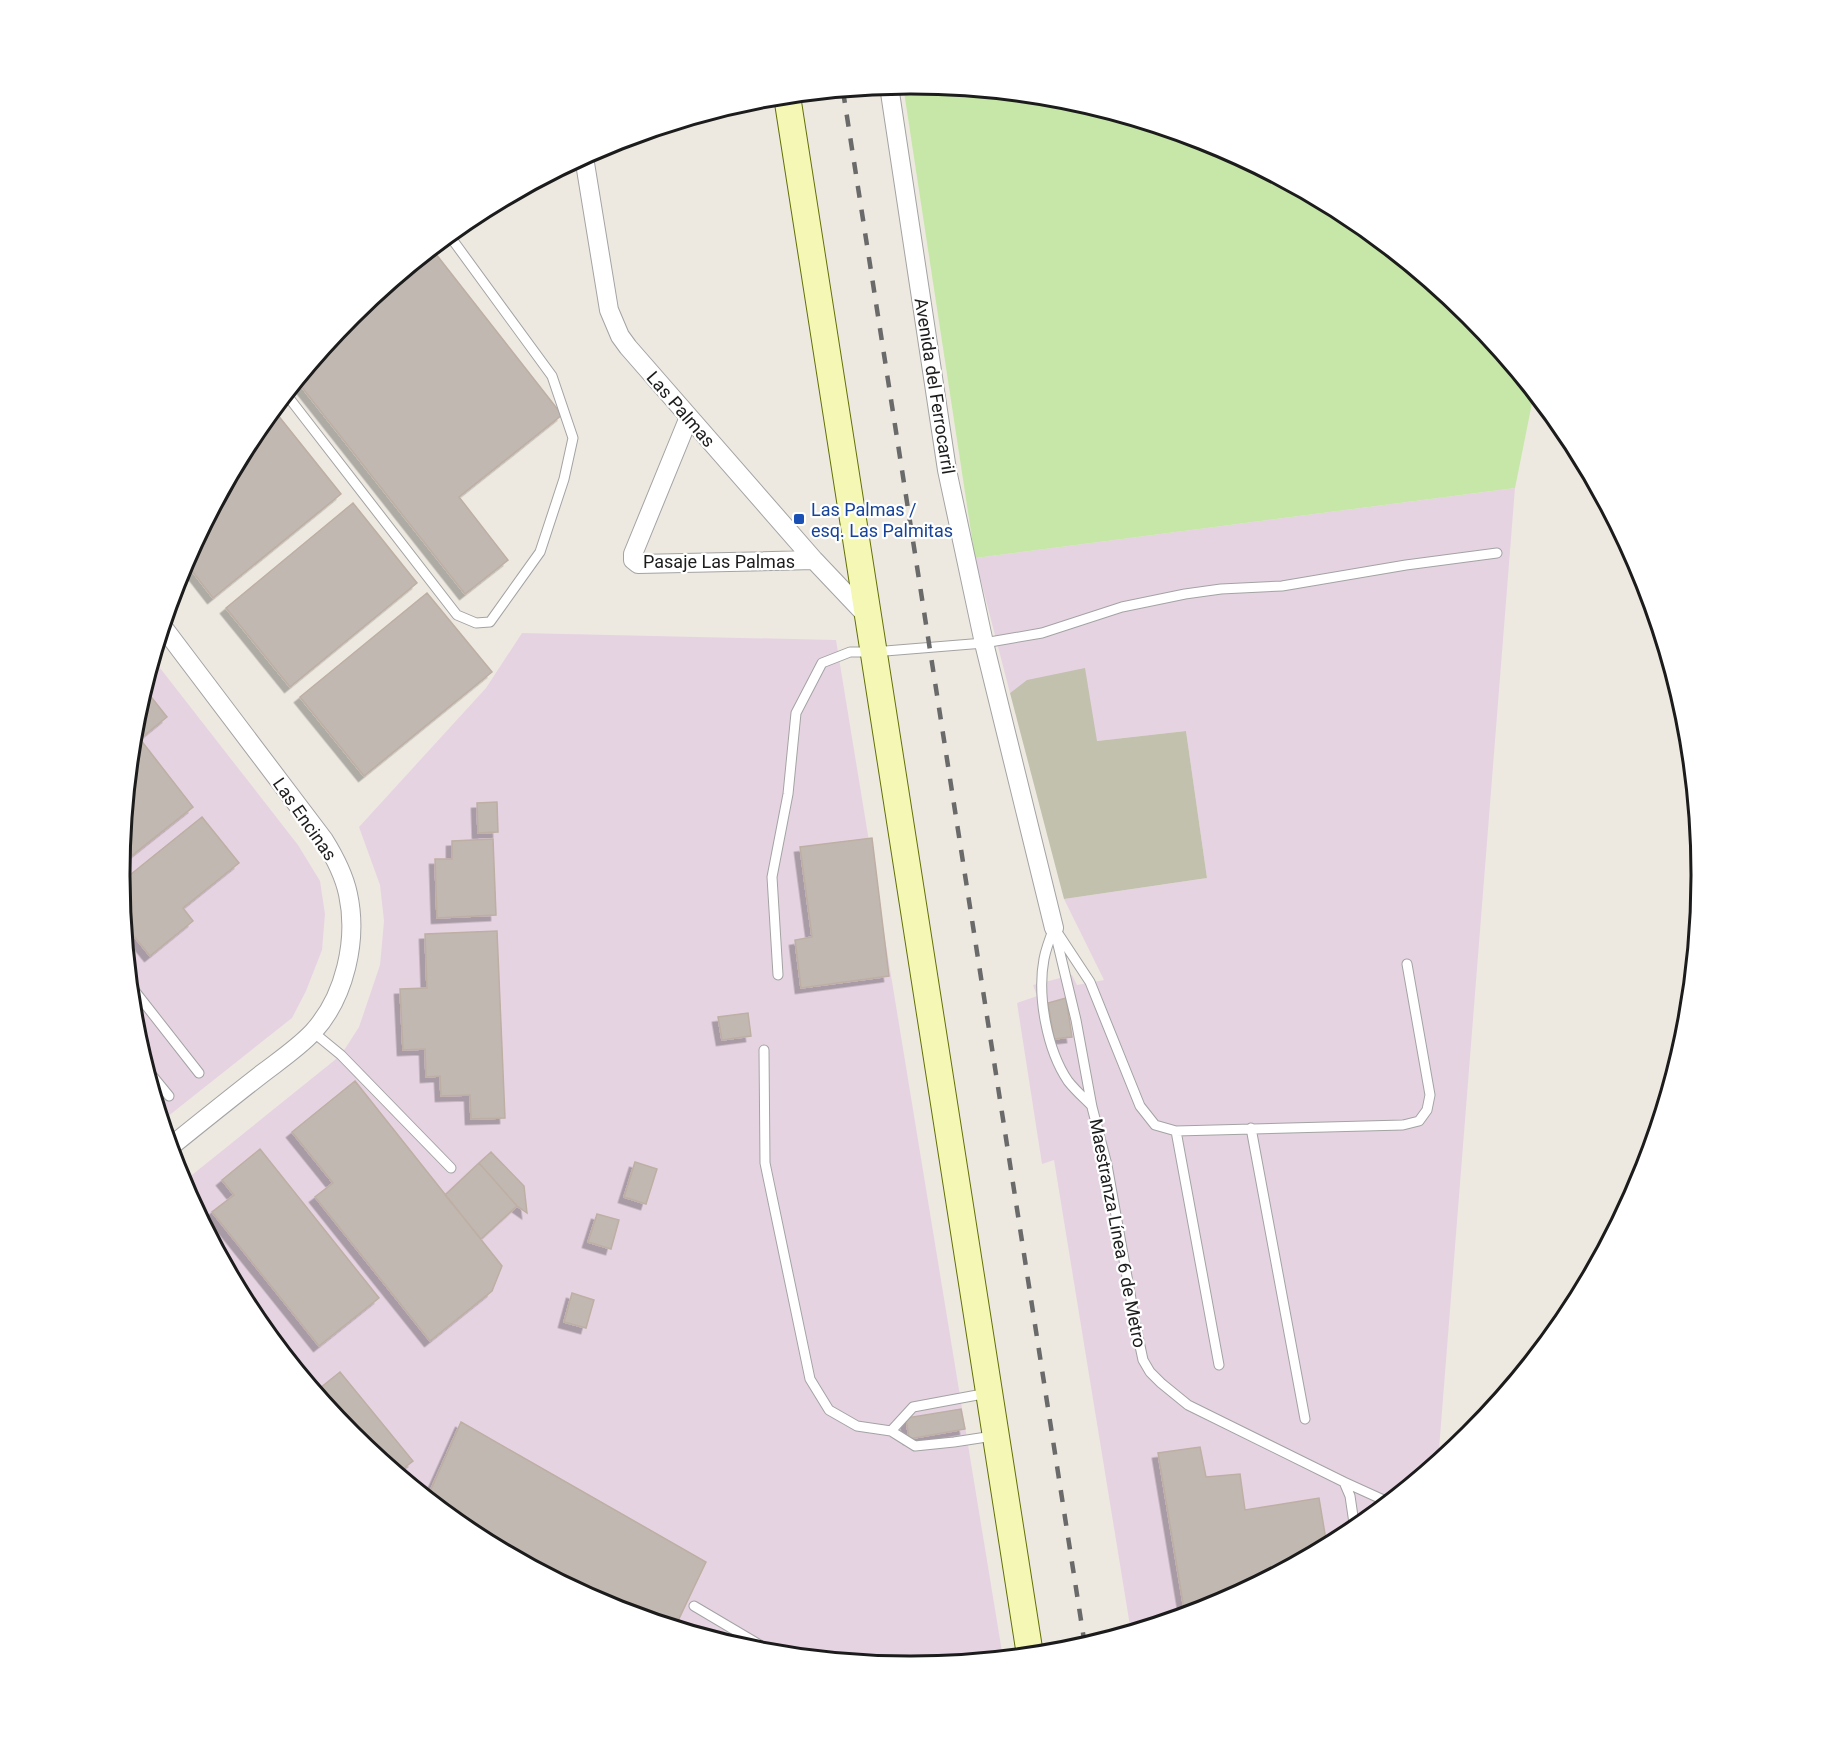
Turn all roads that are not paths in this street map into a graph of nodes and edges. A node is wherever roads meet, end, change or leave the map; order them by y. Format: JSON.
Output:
{"nodes":[{"id":1,"x":890,"y":95,"type":"edge"},
{"id":2,"x":788,"y":105,"type":"edge"},
{"id":3,"x":585,"y":166,"type":"edge"},
{"id":4,"x":454,"y":242,"type":"edge"},
{"id":5,"x":291,"y":400,"type":"edge"},
{"id":6,"x":689,"y":417,"type":"junction"},
{"id":7,"x":1497,"y":553,"type":"dead end"},
{"id":8,"x":814,"y":560,"type":"junction"},
{"id":9,"x":868,"y":617,"type":"junction"},
{"id":10,"x":168,"y":634,"type":"edge"},
{"id":11,"x":984,"y":643,"type":"junction"},
{"id":12,"x":873,"y":652,"type":"junction"},
{"id":13,"x":1054,"y":928,"type":"junction"},
{"id":14,"x":1407,"y":964,"type":"dead end"},
{"id":15,"x":778,"y":975,"type":"dead end"},
{"id":16,"x":140,"y":998,"type":"edge"},
{"id":17,"x":313,"y":1032,"type":"junction"},
{"id":18,"x":764,"y":1050,"type":"dead end"},
{"id":19,"x":199,"y":1073,"type":"dead end"},
{"id":20,"x":157,"y":1081,"type":"edge"},
{"id":21,"x":169,"y":1096,"type":"dead end"},
{"id":22,"x":1092,"y":1107,"type":"junction"},
{"id":23,"x":1251,"y":1128,"type":"junction"},
{"id":24,"x":1176,"y":1131,"type":"junction"},
{"id":25,"x":177,"y":1142,"type":"edge"},
{"id":26,"x":451,"y":1168,"type":"dead end"},
{"id":27,"x":1219,"y":1365,"type":"dead end"},
{"id":28,"x":989,"y":1393,"type":"junction"},
{"id":29,"x":1305,"y":1419,"type":"dead end"},
{"id":30,"x":891,"y":1431,"type":"junction"},
{"id":31,"x":995,"y":1436,"type":"junction"},
{"id":32,"x":1344,"y":1482,"type":"junction"},
{"id":33,"x":1381,"y":1499,"type":"edge"},
{"id":34,"x":1353,"y":1518,"type":"edge"},
{"id":35,"x":693,"y":1606,"type":"dead end"},
{"id":36,"x":750,"y":1639,"type":"edge"},
{"id":37,"x":1029,"y":1647,"type":"edge"}],
"edges":[{"from":1,"to":11,"type":"street","name":"Avenida del Ferrocarril"},
{"from":2,"to":9,"type":"main road"},
{"from":3,"to":6,"type":"street","name":"Las Palmas"},
{"from":4,"to":5,"type":"lane"},
{"from":6,"to":8,"type":"street","name":"Las Palmas"},
{"from":6,"to":8,"type":"street","name":"Pasaje Las Palmas"},
{"from":7,"to":11,"type":"lane"},
{"from":8,"to":9,"type":"street","name":"Las Palmas"},
{"from":9,"to":12,"type":"main road"},
{"from":10,"to":17,"type":"street","name":"Las Encinas"},
{"from":11,"to":12,"type":"lane"},
{"from":11,"to":13,"type":"street","name":"Avenida del Ferrocarril"},
{"from":12,"to":15,"type":"lane"},
{"from":12,"to":28,"type":"main road"},
{"from":13,"to":22,"type":"lane","name":"Maestranza Línea 6 de Metro"},
{"from":13,"to":22,"type":"lane","name":"Maestranza Línea 6 de Metro"},
{"from":13,"to":24,"type":"lane"},
{"from":14,"to":23,"type":"lane"},
{"from":16,"to":19,"type":"lane"},
{"from":17,"to":25,"type":"street","name":"Las Encinas"},
{"from":17,"to":26,"type":"lane"},
{"from":18,"to":30,"type":"lane"},
{"from":20,"to":21,"type":"lane"},
{"from":22,"to":32,"type":"lane","name":"Maestranza Línea 6 de Metro"},
{"from":23,"to":24,"type":"lane"},
{"from":23,"to":29,"type":"lane"},
{"from":24,"to":27,"type":"lane"},
{"from":28,"to":30,"type":"lane"},
{"from":28,"to":31,"type":"main road"},
{"from":30,"to":31,"type":"lane"},
{"from":31,"to":37,"type":"main road"},
{"from":32,"to":33,"type":"lane","name":"Maestranza Línea 6 de Metro"},
{"from":32,"to":34,"type":"lane"},
{"from":35,"to":36,"type":"lane"}]}
